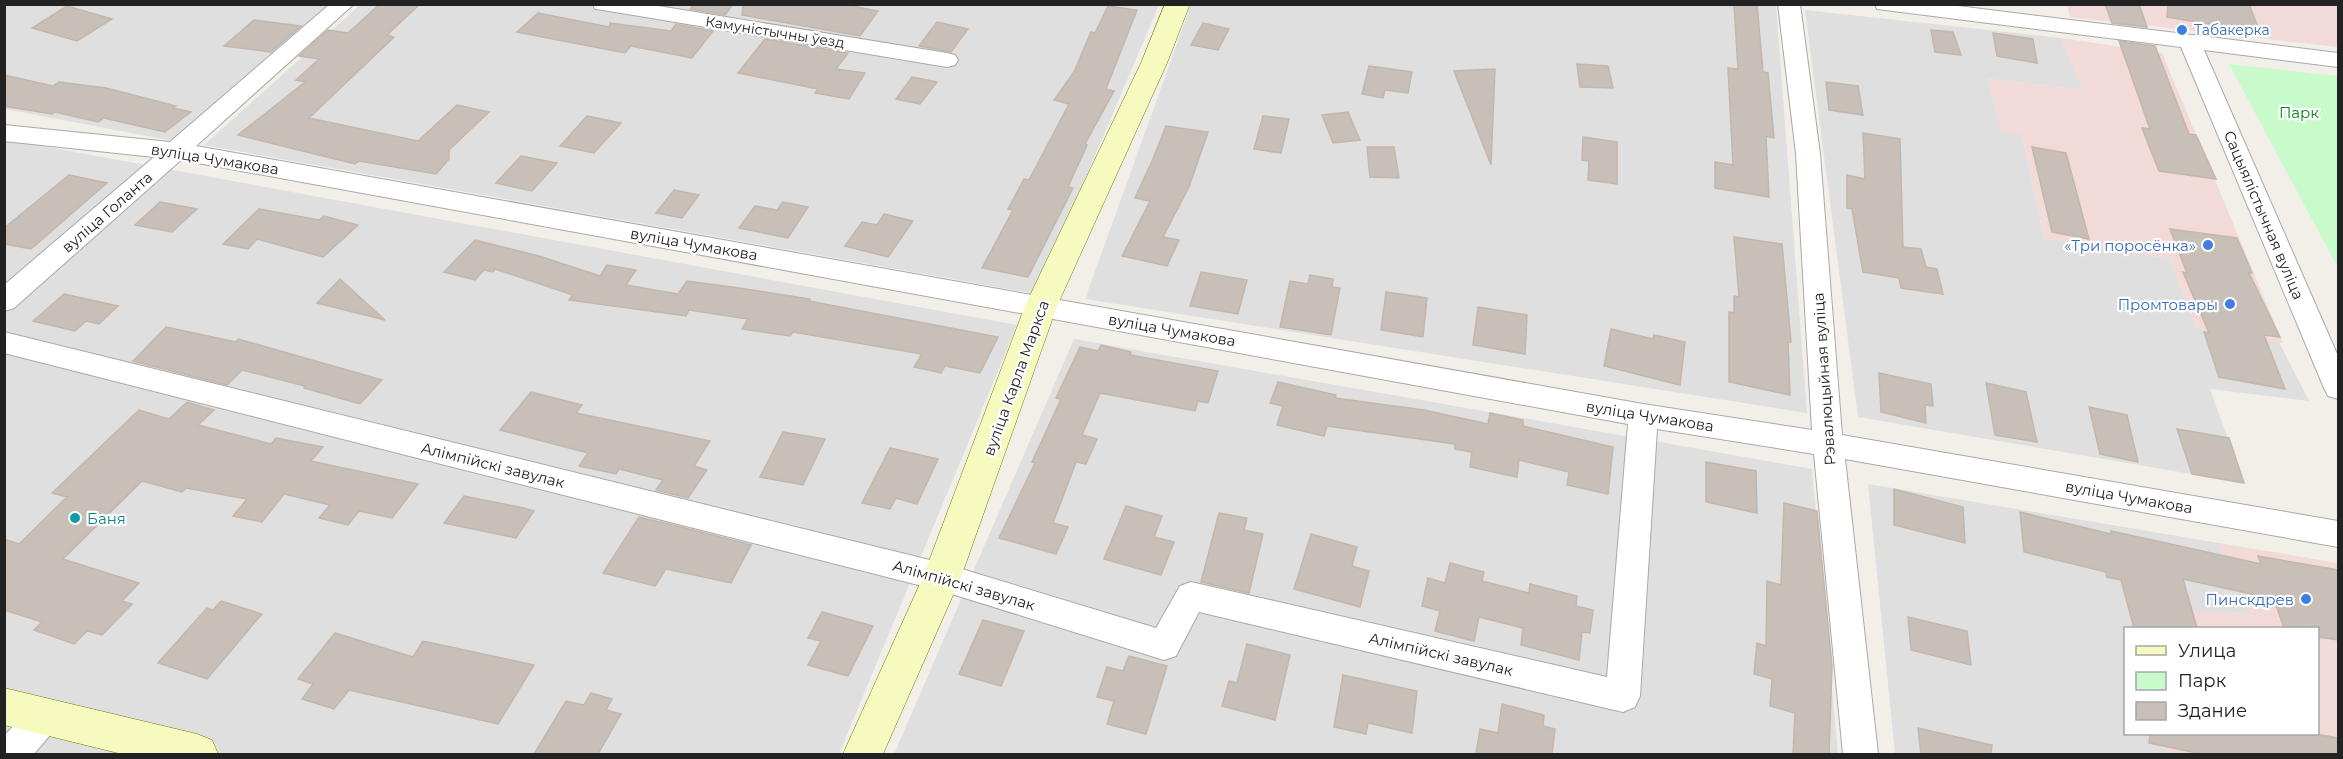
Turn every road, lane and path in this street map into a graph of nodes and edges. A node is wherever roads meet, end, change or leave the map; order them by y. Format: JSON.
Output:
{"nodes":[{"id":1,"x":344,"y":4,"type":"edge"},
{"id":2,"x":603,"y":4,"type":"edge"},
{"id":3,"x":1178,"y":4,"type":"edge"},
{"id":4,"x":1789,"y":4,"type":"edge"},
{"id":5,"x":1885,"y":4,"type":"edge"},
{"id":6,"x":673,"y":10,"type":"edge"},
{"id":7,"x":2189,"y":41,"type":"junction"},
{"id":8,"x":947,"y":60,"type":"dead end"},
{"id":9,"x":2338,"y":60,"type":"edge"},
{"id":10,"x":4,"y":133,"type":"edge"},
{"id":11,"x":177,"y":151,"type":"junction"},
{"id":12,"x":4,"y":301,"type":"edge"},
{"id":13,"x":1041,"y":306,"type":"junction"},
{"id":14,"x":4,"y":342,"type":"edge"},
{"id":15,"x":2338,"y":388,"type":"edge"},
{"id":16,"x":1643,"y":415,"type":"junction"},
{"id":17,"x":1828,"y":444,"type":"junction"},
{"id":18,"x":2338,"y":534,"type":"edge"},
{"id":19,"x":942,"y":577,"type":"junction"},
{"id":20,"x":4,"y":706,"type":"edge"},
{"id":21,"x":44,"y":717,"type":"junction"},
{"id":22,"x":12,"y":754,"type":"edge"},
{"id":23,"x":197,"y":754,"type":"edge"},
{"id":24,"x":863,"y":754,"type":"edge"},
{"id":25,"x":1860,"y":754,"type":"edge"}],
"edges":[{"from":1,"to":11,"type":"street","name":"вуліца Голанта"},
{"from":2,"to":6,"type":"street","name":"Камуністычны ўезд"},
{"from":3,"to":13,"type":"street","name":"вуліца Карла Маркса"},
{"from":4,"to":17,"type":"street","name":"Рэвалюцыйная вуліца"},
{"from":5,"to":7,"type":"street"},
{"from":6,"to":8,"type":"street","name":"Камуністычны ўезд"},
{"from":7,"to":9,"type":"street"},
{"from":7,"to":15,"type":"street","name":"Сацыялістычная вуліца"},
{"from":10,"to":11,"type":"street","name":"вуліца Чумакова"},
{"from":11,"to":12,"type":"street","name":"вуліца Голанта"},
{"from":11,"to":13,"type":"street","name":"вуліца Чумакова"},
{"from":13,"to":16,"type":"street","name":"вуліца Чумакова"},
{"from":13,"to":19,"type":"street","name":"вуліца Карла Маркса"},
{"from":14,"to":19,"type":"street","name":"Алімпійскі завулак"},
{"from":16,"to":17,"type":"street","name":"вуліца Чумакова"},
{"from":16,"to":19,"type":"street","name":"Алімпійскі завулак"},
{"from":17,"to":18,"type":"street","name":"вуліца Чумакова"},
{"from":17,"to":25,"type":"street","name":"Рэвалюцыйная вуліца"},
{"from":19,"to":24,"type":"street","name":"вуліца Карла Маркса"},
{"from":20,"to":21,"type":"street"},
{"from":21,"to":22,"type":"street"},
{"from":21,"to":23,"type":"street"}]}
